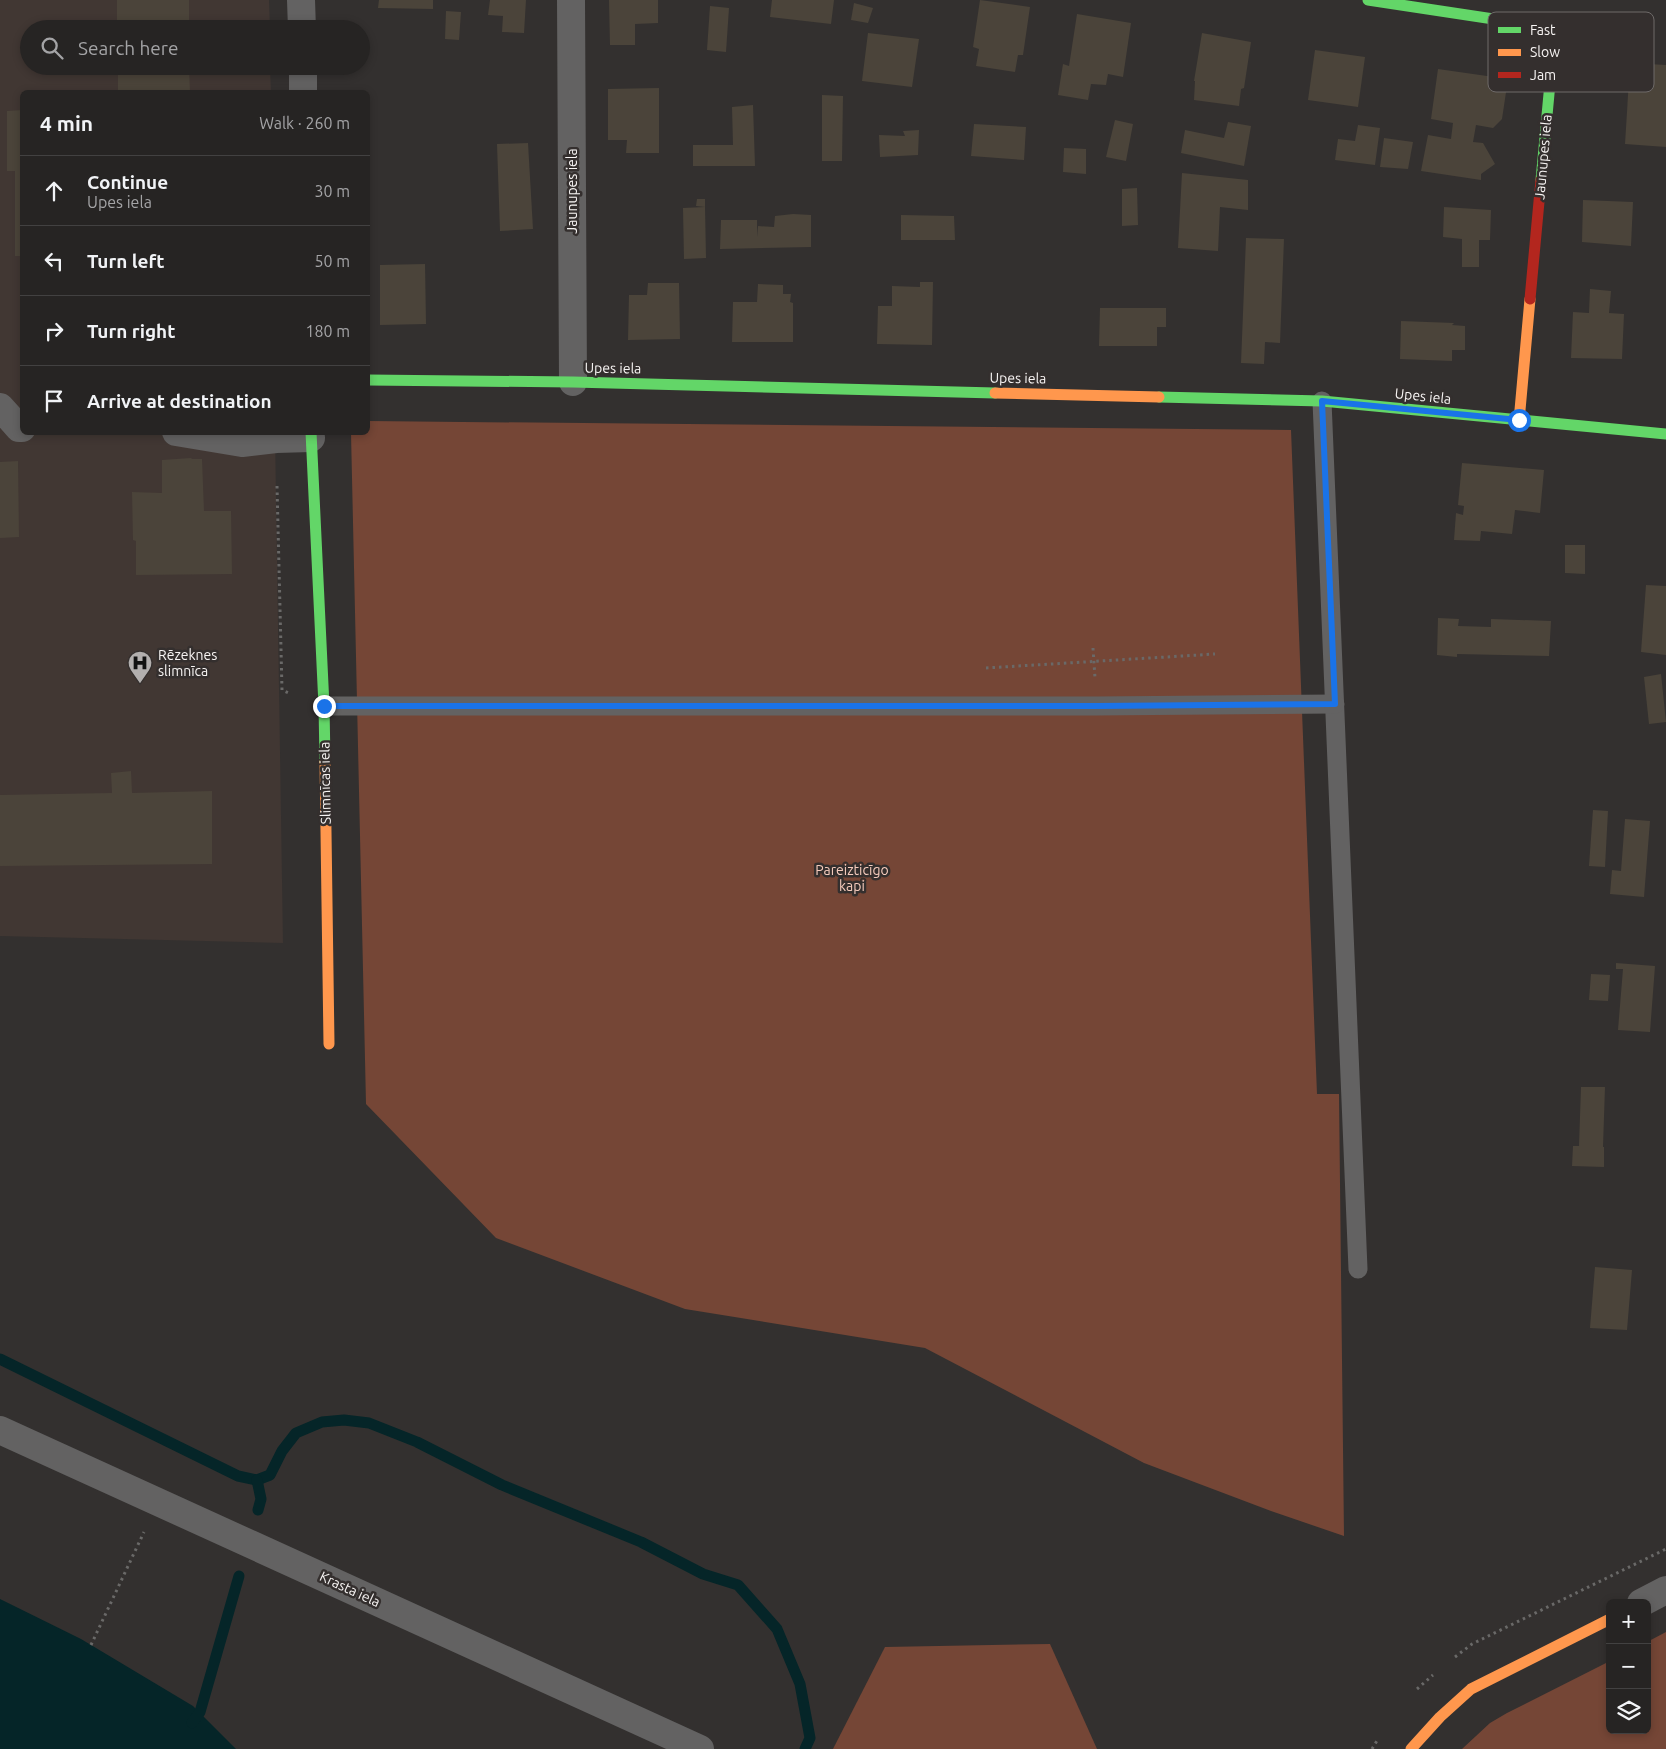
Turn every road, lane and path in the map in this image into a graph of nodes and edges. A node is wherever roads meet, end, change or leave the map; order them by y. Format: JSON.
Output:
{"nodes":[{"id":1,"x":301,"y":0,"type":"edge"},
{"id":2,"x":571,"y":0,"type":"edge"},
{"id":3,"x":1368,"y":0,"type":"edge"},
{"id":4,"x":1488,"y":18,"type":"edge"},
{"id":5,"x":302,"y":20,"type":"edge"},
{"id":6,"x":303,"y":75,"type":"edge"},
{"id":7,"x":303,"y":90,"type":"edge"},
{"id":8,"x":1549,"y":92,"type":"edge"},
{"id":9,"x":370,"y":380,"type":"edge"},
{"id":10,"x":573,"y":382,"type":"junction"},
{"id":11,"x":1322,"y":401,"type":"junction"},
{"id":12,"x":0,"y":407,"type":"edge"},
{"id":13,"x":1519,"y":420,"type":"junction"},
{"id":14,"x":20,"y":428,"type":"edge"},
{"id":15,"x":1666,"y":434,"type":"edge"},
{"id":16,"x":194,"y":435,"type":"edge"},
{"id":17,"x":311,"y":435,"type":"edge"},
{"id":18,"x":1215,"y":654,"type":"dead end"},
{"id":19,"x":986,"y":668,"type":"dead end"},
{"id":20,"x":1335,"y":704,"type":"junction"},
{"id":21,"x":324,"y":706,"type":"junction"},
{"id":22,"x":329,"y":1044,"type":"dead end"},
{"id":23,"x":1358,"y":1269,"type":"dead end"},
{"id":24,"x":0,"y":1430,"type":"edge"},
{"id":25,"x":158,"y":1502,"type":"junction"},
{"id":26,"x":1666,"y":1590,"type":"edge"},
{"id":27,"x":1649,"y":1599,"type":"edge"},
{"id":28,"x":1606,"y":1621,"type":"edge"},
{"id":29,"x":91,"y":1645,"type":"dead end"},
{"id":30,"x":700,"y":1749,"type":"edge"},
{"id":31,"x":1411,"y":1749,"type":"edge"}],
"edges":[{"from":1,"to":5,"type":"street"},
{"from":2,"to":10,"type":"street","name":"Jaunupes iela"},
{"from":3,"to":4,"type":"street","name":"Jaunupes iela"},
{"from":6,"to":7,"type":"street"},
{"from":8,"to":13,"type":"street","name":"Jaunupes iela"},
{"from":9,"to":10,"type":"street","name":"Upes iela"},
{"from":10,"to":11,"type":"street","name":"Upes iela"},
{"from":11,"to":13,"type":"street","name":"Upes iela"},
{"from":11,"to":20,"type":"lane"},
{"from":12,"to":14,"type":"street"},
{"from":13,"to":15,"type":"street","name":"Upes iela"},
{"from":16,"to":17,"type":"street"},
{"from":17,"to":21,"type":"street","name":"Slimnīcas iela"},
{"from":18,"to":19,"type":"path"},
{"from":20,"to":21,"type":"lane"},
{"from":20,"to":23,"type":"lane"},
{"from":21,"to":22,"type":"street","name":"Slimnīcas iela"},
{"from":24,"to":25,"type":"street","name":"Krasta iela"},
{"from":25,"to":29,"type":"path"},
{"from":25,"to":30,"type":"street","name":"Krasta iela"},
{"from":26,"to":27,"type":"street"},
{"from":28,"to":31,"type":"street"}]}
